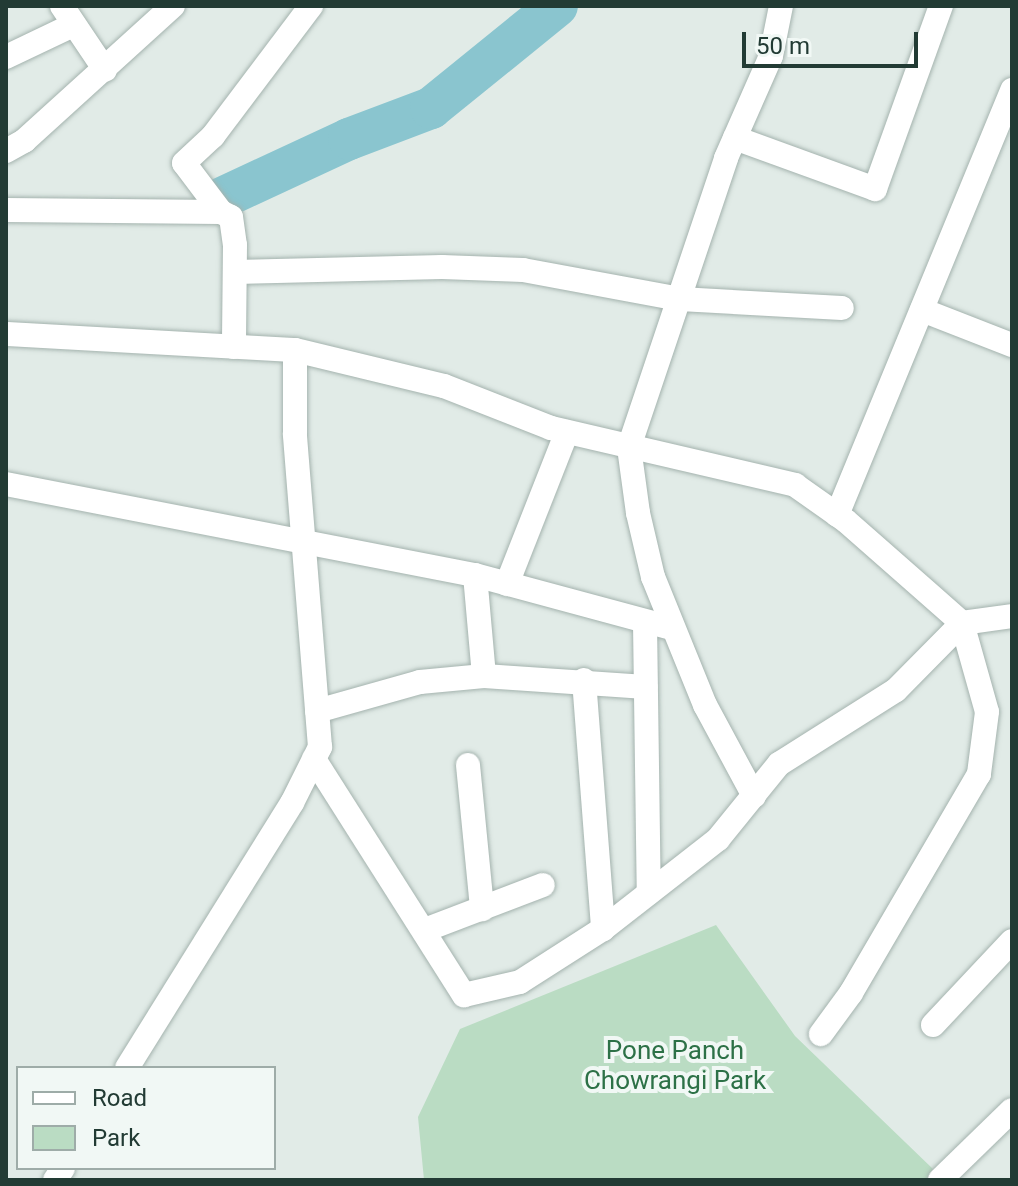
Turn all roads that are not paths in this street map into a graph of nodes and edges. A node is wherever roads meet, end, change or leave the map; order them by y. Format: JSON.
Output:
{"nodes":[{"id":1,"x":173,"y":6,"type":"edge"},
{"id":2,"x":311,"y":6,"type":"edge"},
{"id":3,"x":781,"y":6,"type":"edge"},
{"id":4,"x":941,"y":6,"type":"edge"},
{"id":5,"x":68,"y":16,"type":"edge"},
{"id":6,"x":6,"y":57,"type":"edge"},
{"id":7,"x":105,"y":70,"type":"junction"},
{"id":8,"x":1012,"y":90,"type":"edge"},
{"id":9,"x":735,"y":138,"type":"junction"},
{"id":10,"x":6,"y":151,"type":"edge"},
{"id":11,"x":6,"y":210,"type":"edge"},
{"id":12,"x":221,"y":212,"type":"junction"},
{"id":13,"x":235,"y":272,"type":"junction"},
{"id":14,"x":680,"y":299,"type":"junction"},
{"id":15,"x":842,"y":308,"type":"dead end"},
{"id":16,"x":922,"y":310,"type":"junction"},
{"id":17,"x":6,"y":334,"type":"edge"},
{"id":18,"x":1012,"y":345,"type":"edge"},
{"id":19,"x":234,"y":347,"type":"junction"},
{"id":20,"x":295,"y":350,"type":"junction"},
{"id":21,"x":567,"y":432,"type":"junction"},
{"id":22,"x":629,"y":447,"type":"junction"},
{"id":23,"x":6,"y":484,"type":"edge"},
{"id":24,"x":837,"y":515,"type":"junction"},
{"id":25,"x":303,"y":539,"type":"junction"},
{"id":26,"x":475,"y":575,"type":"junction"},
{"id":27,"x":507,"y":584,"type":"junction"},
{"id":28,"x":1012,"y":616,"type":"edge"},
{"id":29,"x":645,"y":623,"type":"junction"},
{"id":30,"x":962,"y":623,"type":"junction"},
{"id":31,"x":672,"y":628,"type":"junction"},
{"id":32,"x":484,"y":676,"type":"junction"},
{"id":33,"x":584,"y":680,"type":"junction"},
{"id":34,"x":646,"y":687,"type":"junction"},
{"id":35,"x":317,"y":711,"type":"junction"},
{"id":36,"x":314,"y":759,"type":"junction"},
{"id":37,"x":468,"y":765,"type":"dead end"},
{"id":38,"x":754,"y":796,"type":"junction"},
{"id":39,"x":543,"y":885,"type":"dead end"},
{"id":40,"x":649,"y":893,"type":"junction"},
{"id":41,"x":482,"y":909,"type":"junction"},
{"id":42,"x":603,"y":929,"type":"junction"},
{"id":43,"x":425,"y":930,"type":"junction"},
{"id":44,"x":1012,"y":941,"type":"edge"},
{"id":45,"x":933,"y":1025,"type":"dead end"},
{"id":46,"x":821,"y":1034,"type":"dead end"},
{"id":47,"x":128,"y":1066,"type":"edge"},
{"id":48,"x":1012,"y":1110,"type":"edge"},
{"id":49,"x":940,"y":1180,"type":"edge"}],
"edges":[{"from":1,"to":7,"type":"street"},
{"from":2,"to":12,"type":"street"},
{"from":3,"to":9,"type":"street"},
{"from":4,"to":9,"type":"street"},
{"from":5,"to":6,"type":"street"},
{"from":5,"to":7,"type":"street"},
{"from":7,"to":10,"type":"street"},
{"from":8,"to":16,"type":"street"},
{"from":9,"to":14,"type":"street"},
{"from":11,"to":12,"type":"street"},
{"from":12,"to":13,"type":"street"},
{"from":13,"to":14,"type":"street"},
{"from":13,"to":19,"type":"street"},
{"from":14,"to":15,"type":"street"},
{"from":14,"to":22,"type":"street"},
{"from":16,"to":18,"type":"street"},
{"from":16,"to":24,"type":"street"},
{"from":17,"to":19,"type":"street"},
{"from":19,"to":20,"type":"street"},
{"from":20,"to":21,"type":"street"},
{"from":20,"to":25,"type":"street"},
{"from":21,"to":22,"type":"street"},
{"from":21,"to":27,"type":"street"},
{"from":22,"to":24,"type":"street"},
{"from":22,"to":31,"type":"street"},
{"from":23,"to":25,"type":"street"},
{"from":24,"to":30,"type":"street"},
{"from":25,"to":26,"type":"street"},
{"from":25,"to":35,"type":"street"},
{"from":26,"to":27,"type":"street"},
{"from":26,"to":32,"type":"street"},
{"from":27,"to":29,"type":"street"},
{"from":28,"to":30,"type":"street"},
{"from":29,"to":31,"type":"street"},
{"from":29,"to":34,"type":"street"},
{"from":30,"to":38,"type":"street"},
{"from":30,"to":46,"type":"street"},
{"from":31,"to":38,"type":"street"},
{"from":32,"to":33,"type":"street"},
{"from":32,"to":35,"type":"street"},
{"from":33,"to":34,"type":"street"},
{"from":33,"to":42,"type":"street"},
{"from":34,"to":40,"type":"street"},
{"from":35,"to":36,"type":"street"},
{"from":36,"to":43,"type":"street"},
{"from":36,"to":47,"type":"street"},
{"from":37,"to":41,"type":"street"},
{"from":38,"to":40,"type":"street"},
{"from":39,"to":41,"type":"street"},
{"from":40,"to":42,"type":"street"},
{"from":41,"to":43,"type":"street"},
{"from":42,"to":43,"type":"street"},
{"from":44,"to":45,"type":"street"},
{"from":48,"to":49,"type":"street"}]}
